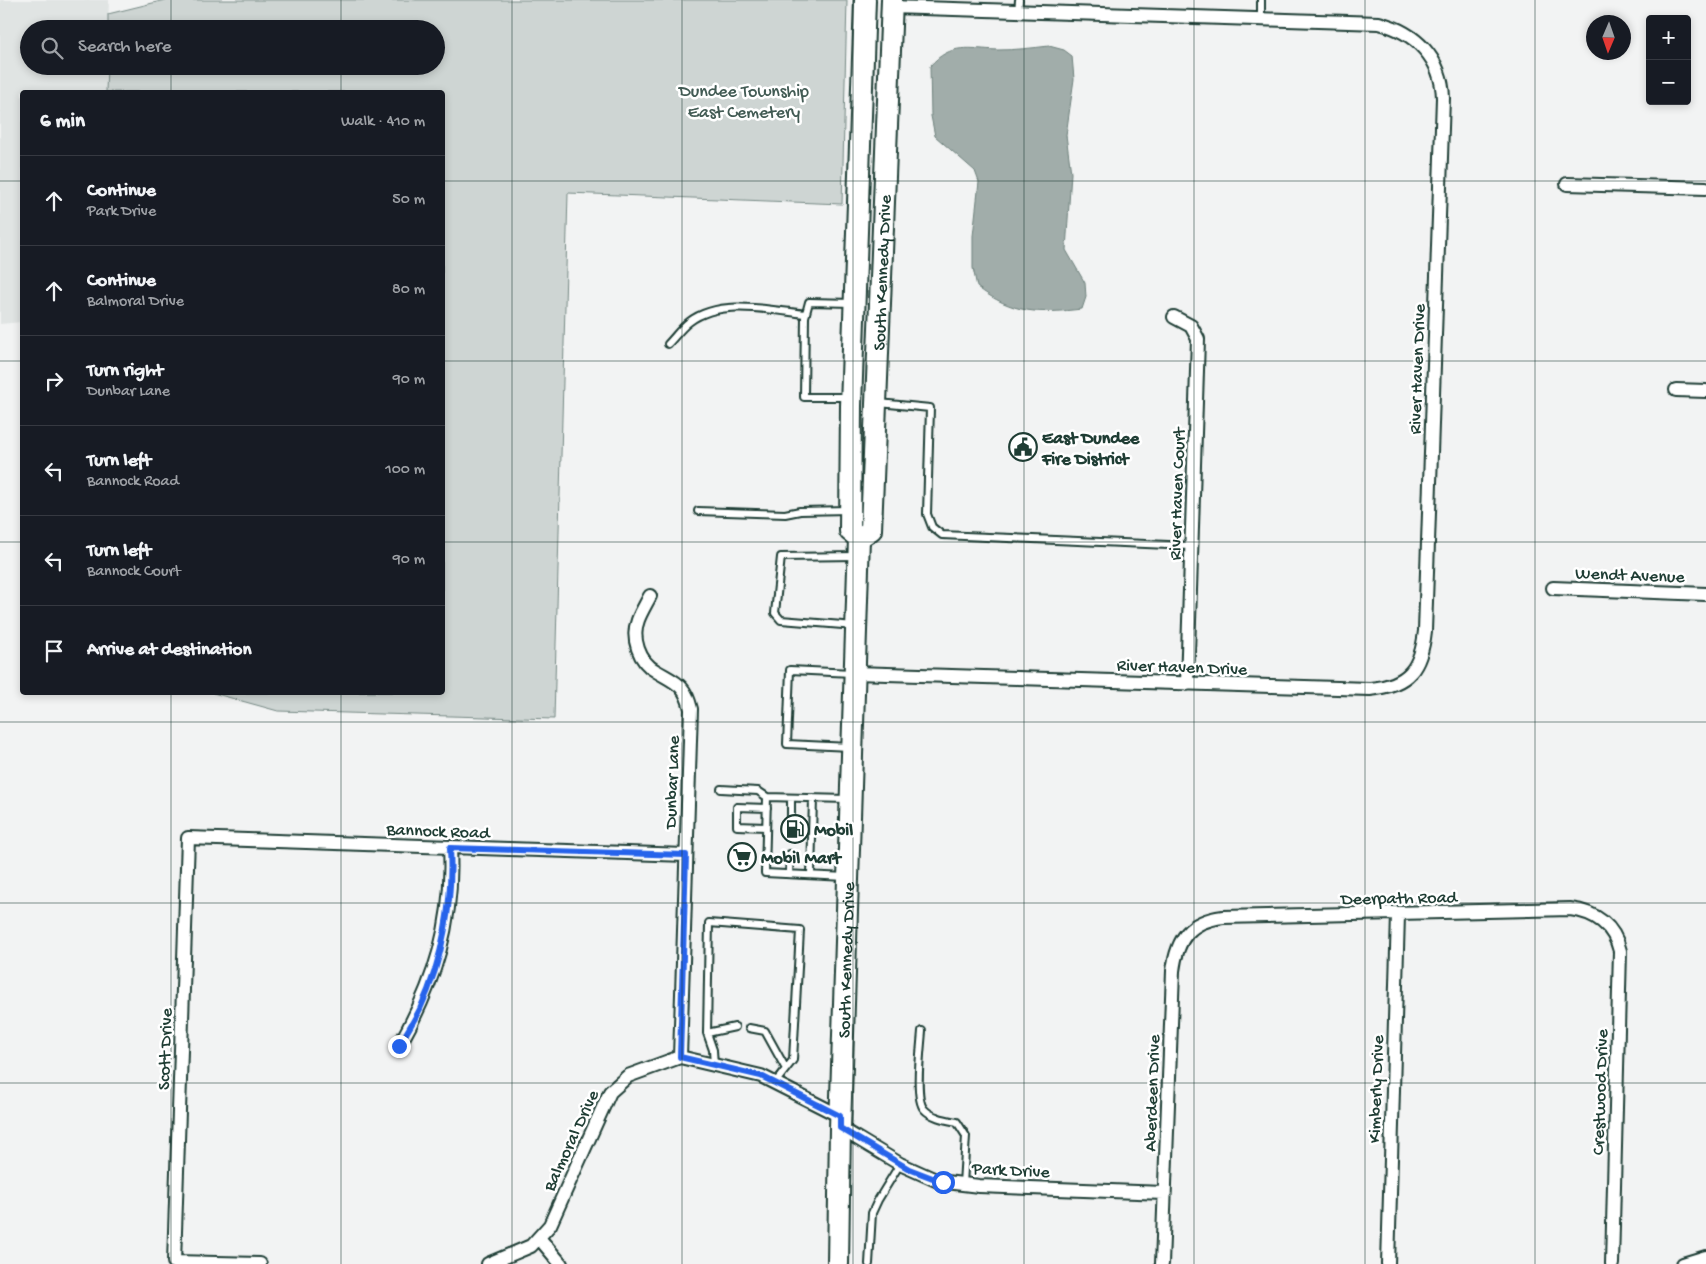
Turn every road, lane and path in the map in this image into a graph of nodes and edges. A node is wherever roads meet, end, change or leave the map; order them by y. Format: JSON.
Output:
{"nodes":[{"id":1,"x":865,"y":0,"type":"edge"},
{"id":2,"x":1261,"y":0,"type":"edge"},
{"id":3,"x":892,"y":3,"type":"edge"},
{"id":4,"x":1018,"y":6,"type":"edge"},
{"id":5,"x":1261,"y":19,"type":"junction"},
{"id":6,"x":1567,"y":184,"type":"dead end"},
{"id":7,"x":1706,"y":188,"type":"edge"},
{"id":8,"x":854,"y":303,"type":"junction"},
{"id":9,"x":806,"y":314,"type":"junction"},
{"id":10,"x":1174,"y":317,"type":"dead end"},
{"id":11,"x":668,"y":344,"type":"dead end"},
{"id":12,"x":1676,"y":390,"type":"dead end"},
{"id":13,"x":1706,"y":391,"type":"edge"},
{"id":14,"x":851,"y":397,"type":"junction"},
{"id":15,"x":876,"y":402,"type":"junction"},
{"id":16,"x":850,"y":510,"type":"junction"},
{"id":17,"x":698,"y":511,"type":"dead end"},
{"id":18,"x":1191,"y":546,"type":"junction"},
{"id":19,"x":858,"y":547,"type":"junction"},
{"id":20,"x":1553,"y":588,"type":"dead end"},
{"id":21,"x":1706,"y":594,"type":"edge"},
{"id":22,"x":650,"y":596,"type":"dead end"},
{"id":23,"x":856,"y":626,"type":"junction"},
{"id":24,"x":855,"y":673,"type":"junction"},
{"id":25,"x":1187,"y":684,"type":"junction"},
{"id":26,"x":852,"y":747,"type":"junction"},
{"id":27,"x":721,"y":789,"type":"dead end"},
{"id":28,"x":767,"y":797,"type":"junction"},
{"id":29,"x":791,"y":798,"type":"junction"},
{"id":30,"x":813,"y":798,"type":"junction"},
{"id":31,"x":850,"y":799,"type":"junction"},
{"id":32,"x":767,"y":808,"type":"junction"},
{"id":33,"x":791,"y":820,"type":"dead end"},
{"id":34,"x":766,"y":827,"type":"junction"},
{"id":35,"x":188,"y":838,"type":"joint"},
{"id":36,"x":450,"y":848,"type":"junction"},
{"id":37,"x":790,"y":854,"type":"dead end"},
{"id":38,"x":686,"y":855,"type":"junction"},
{"id":39,"x":789,"y":874,"type":"junction"},
{"id":40,"x":811,"y":875,"type":"junction"},
{"id":41,"x":848,"y":877,"type":"junction"},
{"id":42,"x":1398,"y":915,"type":"junction"},
{"id":43,"x":1606,"y":924,"type":"joint"},
{"id":44,"x":1191,"y":929,"type":"joint"},
{"id":45,"x":735,"y":1027,"type":"dead end"},
{"id":46,"x":749,"y":1028,"type":"dead end"},
{"id":47,"x":922,"y":1031,"type":"dead end"},
{"id":48,"x":707,"y":1032,"type":"junction"},
{"id":49,"x":399,"y":1046,"type":"dead end"},
{"id":50,"x":680,"y":1057,"type":"junction"},
{"id":51,"x":714,"y":1066,"type":"junction"},
{"id":52,"x":786,"y":1069,"type":"junction"},
{"id":53,"x":774,"y":1083,"type":"junction"},
{"id":54,"x":840,"y":1122,"type":"junction"},
{"id":55,"x":900,"y":1164,"type":"junction"},
{"id":56,"x":963,"y":1184,"type":"junction"},
{"id":57,"x":1164,"y":1192,"type":"junction"},
{"id":58,"x":540,"y":1239,"type":"junction"},
{"id":59,"x":1706,"y":1257,"type":"edge"},
{"id":60,"x":260,"y":1264,"type":"edge"},
{"id":61,"x":488,"y":1264,"type":"edge"},
{"id":62,"x":561,"y":1264,"type":"edge"},
{"id":63,"x":838,"y":1264,"type":"edge"},
{"id":64,"x":869,"y":1264,"type":"edge"},
{"id":65,"x":1162,"y":1264,"type":"edge"},
{"id":66,"x":1388,"y":1264,"type":"edge"},
{"id":67,"x":1612,"y":1264,"type":"edge"},
{"id":68,"x":1683,"y":1264,"type":"edge"}],
"edges":[{"from":1,"to":8,"type":"main road","name":"South Kennedy Drive"},
{"from":2,"to":5,"type":"lane"},
{"from":3,"to":4,"type":"street","name":"River Haven Drive"},
{"from":3,"to":15,"type":"main road","name":"South Kennedy Drive"},
{"from":4,"to":5,"type":"street","name":"River Haven Drive"},
{"from":5,"to":25,"type":"street","name":"River Haven Drive"},
{"from":6,"to":7,"type":"street"},
{"from":8,"to":9,"type":"lane"},
{"from":8,"to":14,"type":"main road","name":"South Kennedy Drive"},
{"from":9,"to":11,"type":"lane"},
{"from":9,"to":14,"type":"lane"},
{"from":10,"to":18,"type":"street","name":"River Haven Court"},
{"from":12,"to":13,"type":"street"},
{"from":14,"to":16,"type":"main road","name":"South Kennedy Drive"},
{"from":15,"to":18,"type":"lane"},
{"from":15,"to":19,"type":"main road","name":"South Kennedy Drive"},
{"from":16,"to":17,"type":"lane"},
{"from":16,"to":19,"type":"main road","name":"South Kennedy Drive"},
{"from":18,"to":25,"type":"street","name":"River Haven Court"},
{"from":19,"to":23,"type":"main road","name":"South Kennedy Drive"},
{"from":19,"to":23,"type":"lane"},
{"from":20,"to":21,"type":"street","name":"Wendt Avenue"},
{"from":22,"to":38,"type":"street","name":"Dunbar Lane"},
{"from":23,"to":24,"type":"main road","name":"South Kennedy Drive"},
{"from":24,"to":25,"type":"street","name":"River Haven Drive"},
{"from":24,"to":26,"type":"main road","name":"South Kennedy Drive"},
{"from":24,"to":26,"type":"lane"},
{"from":26,"to":31,"type":"main road","name":"South Kennedy Drive"},
{"from":27,"to":28,"type":"lane"},
{"from":28,"to":29,"type":"lane"},
{"from":28,"to":32,"type":"lane"},
{"from":29,"to":30,"type":"lane"},
{"from":29,"to":33,"type":"lane"},
{"from":30,"to":31,"type":"lane"},
{"from":30,"to":40,"type":"lane"},
{"from":31,"to":41,"type":"main road","name":"South Kennedy Drive"},
{"from":32,"to":34,"type":"lane"},
{"from":32,"to":34,"type":"lane"},
{"from":34,"to":39,"type":"lane"},
{"from":35,"to":36,"type":"street","name":"Bannock Road"},
{"from":35,"to":60,"type":"street","name":"Scott Drive"},
{"from":36,"to":38,"type":"street","name":"Bannock Road"},
{"from":36,"to":49,"type":"street"},
{"from":37,"to":39,"type":"lane"},
{"from":38,"to":50,"type":"street","name":"Dunbar Lane"},
{"from":39,"to":40,"type":"lane"},
{"from":40,"to":41,"type":"lane"},
{"from":41,"to":54,"type":"main road","name":"South Kennedy Drive"},
{"from":42,"to":43,"type":"street","name":"Deerpath Road"},
{"from":42,"to":44,"type":"street","name":"Deerpath Road"},
{"from":42,"to":66,"type":"street","name":"Kimberly Drive"},
{"from":43,"to":67,"type":"street","name":"Crestwood Drive"},
{"from":44,"to":57,"type":"street","name":"Aberdeen Drive"},
{"from":45,"to":48,"type":"lane"},
{"from":46,"to":52,"type":"lane"},
{"from":47,"to":56,"type":"lane"},
{"from":48,"to":51,"type":"lane"},
{"from":48,"to":52,"type":"lane"},
{"from":50,"to":51,"type":"street"},
{"from":50,"to":58,"type":"street","name":"Balmoral Drive"},
{"from":51,"to":53,"type":"street"},
{"from":52,"to":53,"type":"lane"},
{"from":53,"to":54,"type":"street"},
{"from":54,"to":55,"type":"street","name":"Park Drive"},
{"from":54,"to":63,"type":"main road","name":"South Kennedy Drive"},
{"from":55,"to":56,"type":"street","name":"Park Drive"},
{"from":55,"to":64,"type":"lane"},
{"from":56,"to":57,"type":"street","name":"Park Drive"},
{"from":57,"to":65,"type":"street","name":"Aberdeen Drive"},
{"from":58,"to":61,"type":"street","name":"Balmoral Drive"},
{"from":58,"to":62,"type":"street"},
{"from":59,"to":68,"type":"street"}]}
